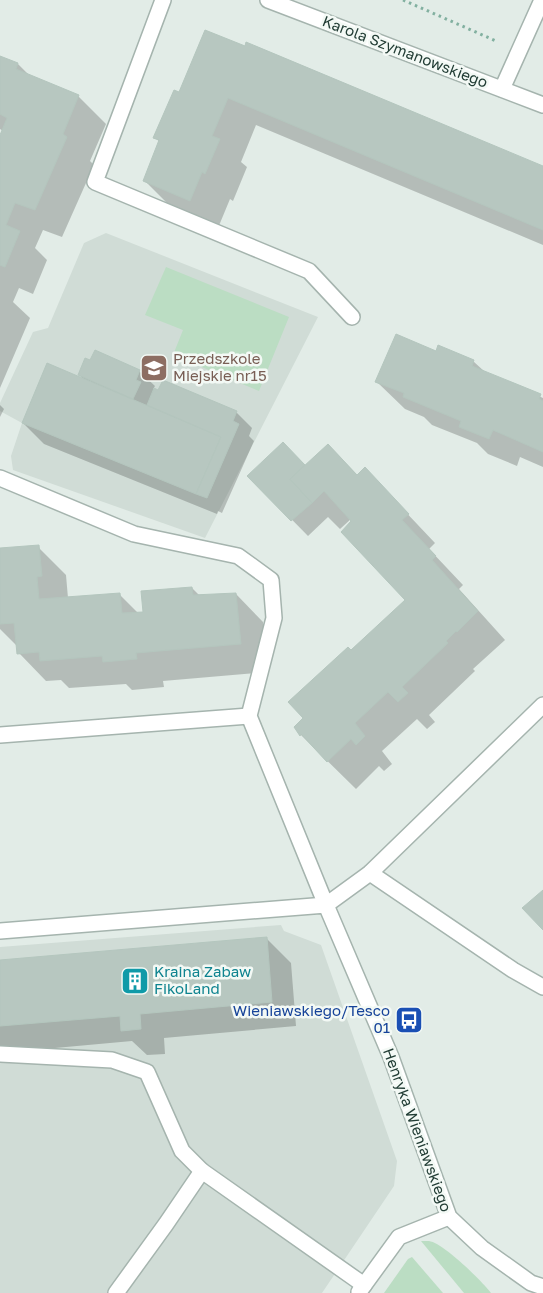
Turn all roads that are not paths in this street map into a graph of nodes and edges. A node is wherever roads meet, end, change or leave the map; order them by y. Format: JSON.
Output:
{"nodes":[{"id":1,"x":163,"y":0,"type":"edge"},
{"id":2,"x":268,"y":0,"type":"edge"},
{"id":3,"x":542,"y":0,"type":"edge"},
{"id":4,"x":502,"y":89,"type":"junction"},
{"id":5,"x":543,"y":104,"type":"edge"},
{"id":6,"x":352,"y":317,"type":"dead end"},
{"id":7,"x":0,"y":478,"type":"edge"},
{"id":8,"x":543,"y":704,"type":"edge"},
{"id":9,"x":249,"y":716,"type":"junction"},
{"id":10,"x":0,"y":735,"type":"edge"},
{"id":11,"x":370,"y":873,"type":"junction"},
{"id":12,"x":326,"y":906,"type":"junction"},
{"id":13,"x":0,"y":931,"type":"edge"},
{"id":14,"x":543,"y":987,"type":"edge"},
{"id":15,"x":0,"y":1054,"type":"edge"},
{"id":16,"x":202,"y":1171,"type":"junction"},
{"id":17,"x":449,"y":1217,"type":"junction"},
{"id":18,"x":535,"y":1288,"type":"edge"},
{"id":19,"x":361,"y":1289,"type":"edge"},
{"id":20,"x":116,"y":1293,"type":"edge"}],
"edges":[{"from":1,"to":6,"type":"street"},
{"from":2,"to":4,"type":"street","name":"Karola Szymanowskiego"},
{"from":3,"to":4,"type":"street"},
{"from":4,"to":5,"type":"street","name":"Karola Szymanowskiego"},
{"from":7,"to":9,"type":"street"},
{"from":8,"to":11,"type":"street"},
{"from":9,"to":10,"type":"street"},
{"from":9,"to":12,"type":"street","name":"Henryka Wieniawskiego"},
{"from":11,"to":12,"type":"street"},
{"from":11,"to":14,"type":"street"},
{"from":12,"to":13,"type":"street"},
{"from":12,"to":17,"type":"street","name":"Henryka Wieniawskiego"},
{"from":15,"to":16,"type":"street"},
{"from":16,"to":19,"type":"street"},
{"from":16,"to":20,"type":"street"},
{"from":17,"to":18,"type":"street","name":"Henryka Wieniawskiego"},
{"from":17,"to":19,"type":"street"}]}
